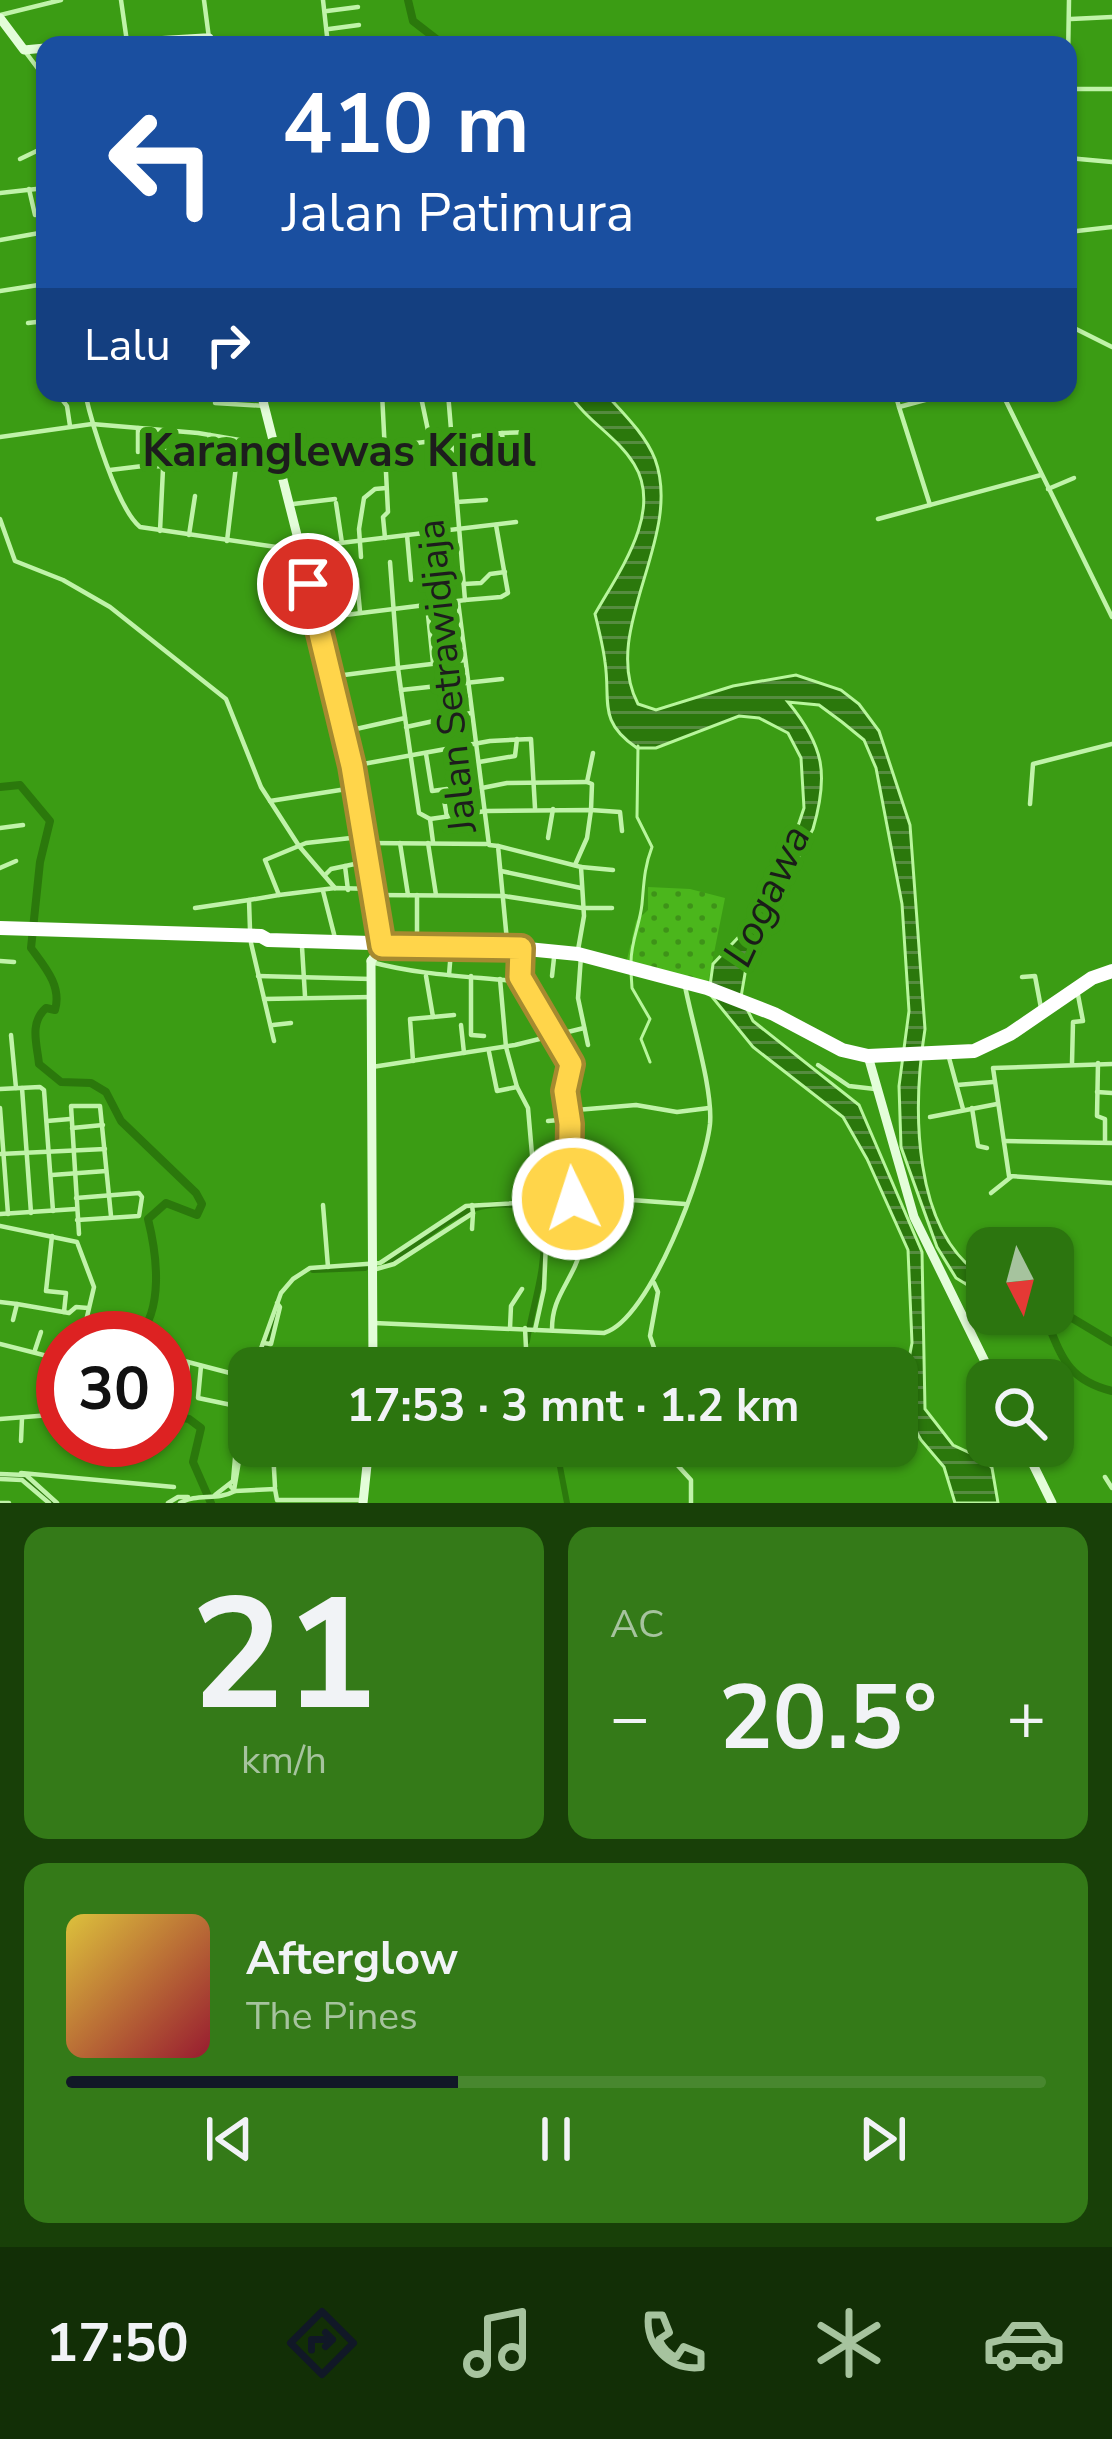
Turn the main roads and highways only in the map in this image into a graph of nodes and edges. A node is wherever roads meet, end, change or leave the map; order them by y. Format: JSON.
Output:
{"nodes":[{"id":1,"x":5,"y":930,"type":"edge"},
{"id":2,"x":1112,"y":971,"type":"edge"}],
"edges":[{"from":1,"to":2,"type":"highway"}]}
